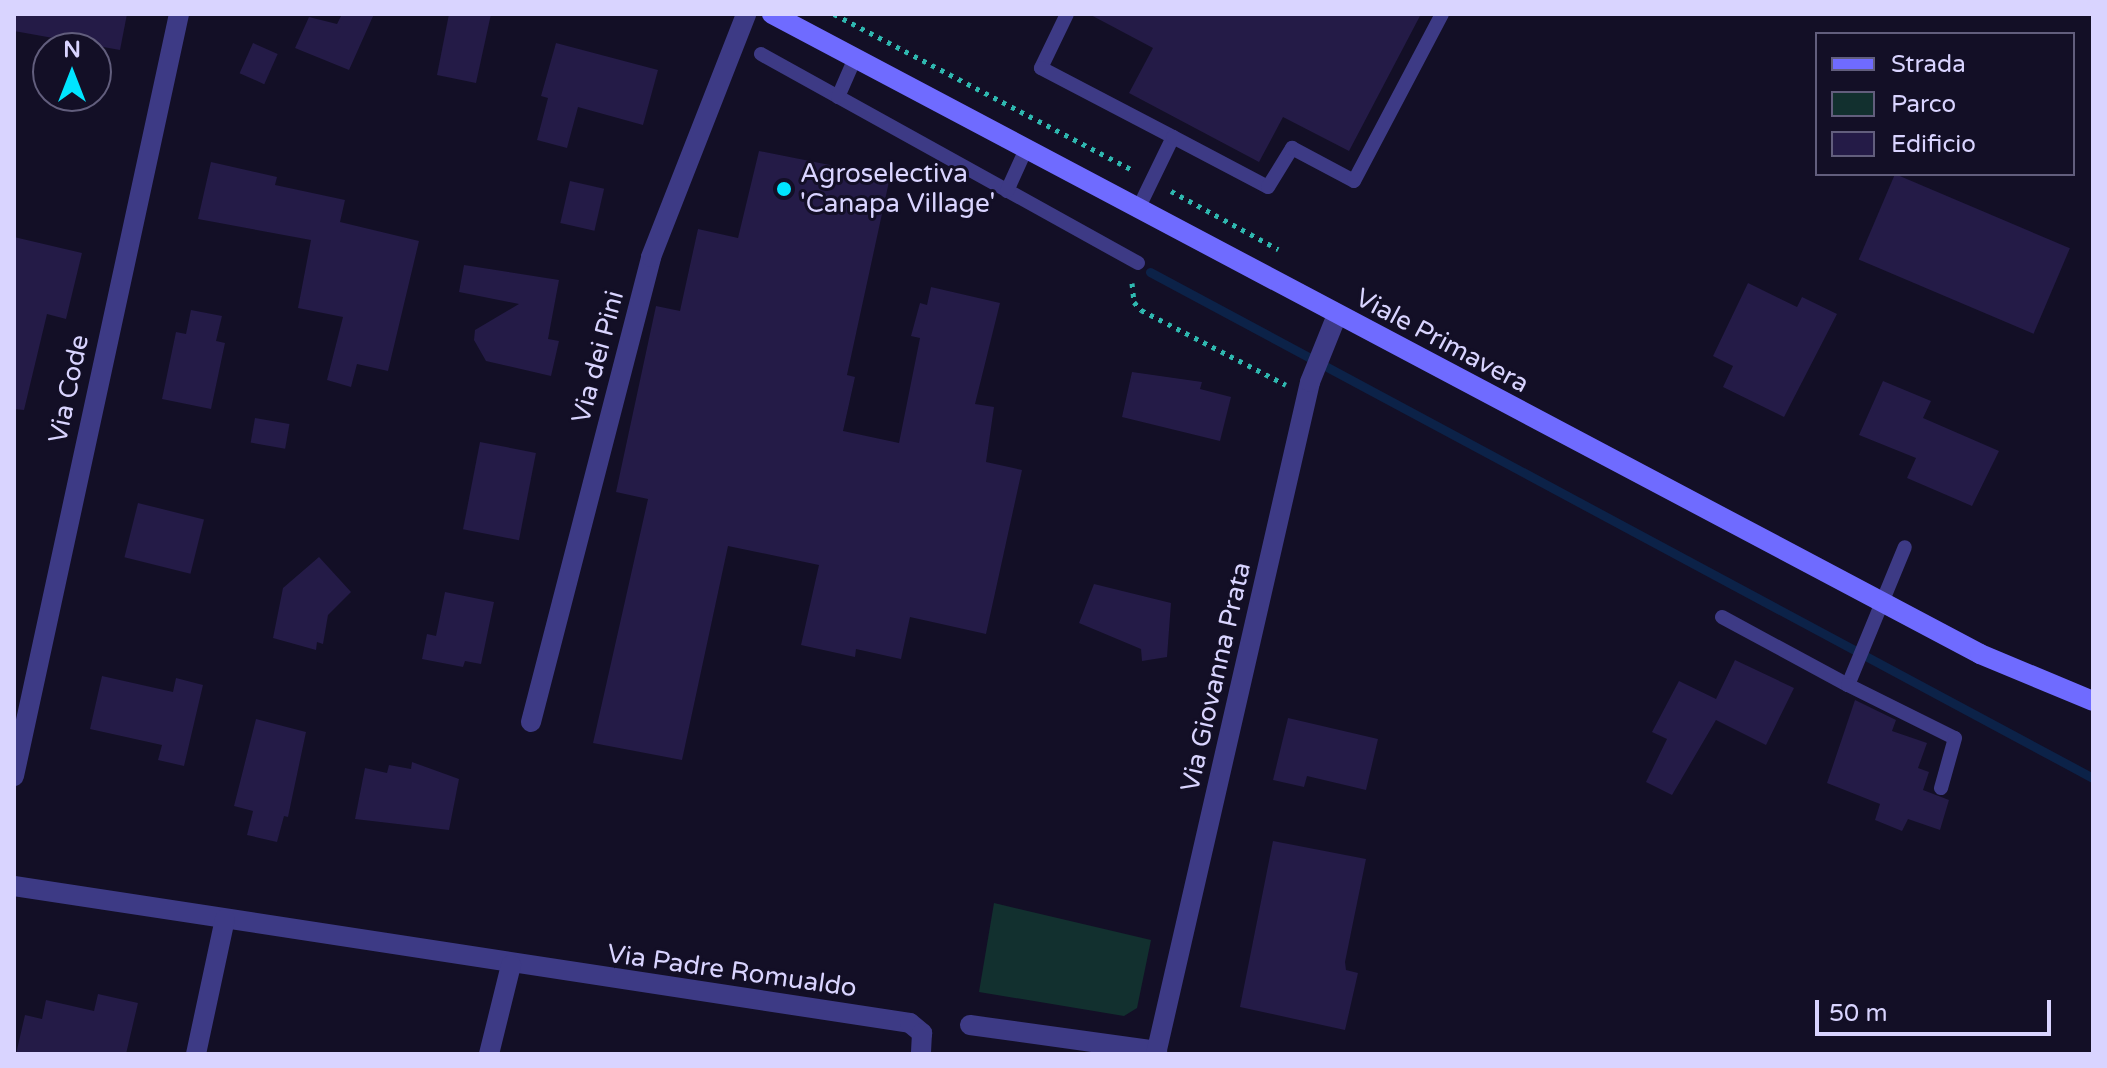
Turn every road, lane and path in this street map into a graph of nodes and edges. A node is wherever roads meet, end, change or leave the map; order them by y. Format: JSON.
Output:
{"nodes":[{"id":1,"x":179,"y":14,"type":"edge"},
{"id":2,"x":746,"y":14,"type":"edge"},
{"id":3,"x":772,"y":14,"type":"edge"},
{"id":4,"x":1067,"y":14,"type":"edge"},
{"id":5,"x":1442,"y":14,"type":"edge"},
{"id":6,"x":761,"y":54,"type":"dead end"},
{"id":7,"x":855,"y":58,"type":"junction"},
{"id":8,"x":838,"y":97,"type":"junction"},
{"id":9,"x":1173,"y":137,"type":"junction"},
{"id":10,"x":1026,"y":149,"type":"junction"},
{"id":11,"x":1007,"y":191,"type":"junction"},
{"id":12,"x":1138,"y":209,"type":"junction"},
{"id":13,"x":1138,"y":263,"type":"joint"},
{"id":14,"x":1334,"y":324,"type":"junction"},
{"id":15,"x":1310,"y":386,"type":"junction"},
{"id":16,"x":1905,"y":547,"type":"dead end"},
{"id":17,"x":1883,"y":602,"type":"junction"},
{"id":18,"x":1722,"y":617,"type":"dead end"},
{"id":19,"x":1851,"y":680,"type":"junction"},
{"id":20,"x":2093,"y":701,"type":"edge"},
{"id":21,"x":531,"y":722,"type":"dead end"},
{"id":22,"x":14,"y":776,"type":"edge"},
{"id":23,"x":1941,"y":788,"type":"dead end"},
{"id":24,"x":14,"y":886,"type":"edge"},
{"id":25,"x":225,"y":919,"type":"junction"},
{"id":26,"x":511,"y":965,"type":"junction"},
{"id":27,"x":970,"y":1025,"type":"dead end"},
{"id":28,"x":1156,"y":1053,"type":"edge"},
{"id":29,"x":196,"y":1054,"type":"edge"},
{"id":30,"x":489,"y":1054,"type":"edge"},
{"id":31,"x":921,"y":1054,"type":"edge"}],
"edges":[{"from":1,"to":22,"type":"street","name":"Via Code"},
{"from":2,"to":21,"type":"street","name":"Via dei Pini"},
{"from":3,"to":7,"type":"main road","name":"Viale Primavera"},
{"from":4,"to":9,"type":"lane"},
{"from":5,"to":9,"type":"lane"},
{"from":6,"to":8,"type":"lane"},
{"from":7,"to":8,"type":"lane"},
{"from":7,"to":10,"type":"main road","name":"Viale Primavera"},
{"from":8,"to":11,"type":"lane"},
{"from":9,"to":12,"type":"lane"},
{"from":10,"to":11,"type":"lane"},
{"from":10,"to":12,"type":"main road","name":"Viale Primavera"},
{"from":11,"to":13,"type":"lane"},
{"from":12,"to":14,"type":"main road","name":"Viale Primavera"},
{"from":13,"to":15,"type":"path"},
{"from":14,"to":15,"type":"street","name":"Via Giovanna Prata"},
{"from":14,"to":17,"type":"main road","name":"Viale Primavera"},
{"from":15,"to":28,"type":"street","name":"Via Giovanna Prata"},
{"from":16,"to":17,"type":"lane"},
{"from":17,"to":19,"type":"lane"},
{"from":17,"to":20,"type":"main road","name":"Viale Primavera"},
{"from":18,"to":19,"type":"lane"},
{"from":19,"to":23,"type":"lane"},
{"from":24,"to":25,"type":"street","name":"Via Padre Romualdo"},
{"from":25,"to":26,"type":"street","name":"Via Padre Romualdo"},
{"from":25,"to":29,"type":"street"},
{"from":26,"to":30,"type":"street"},
{"from":26,"to":31,"type":"street","name":"Via Padre Romualdo"},
{"from":27,"to":28,"type":"street"}]}
